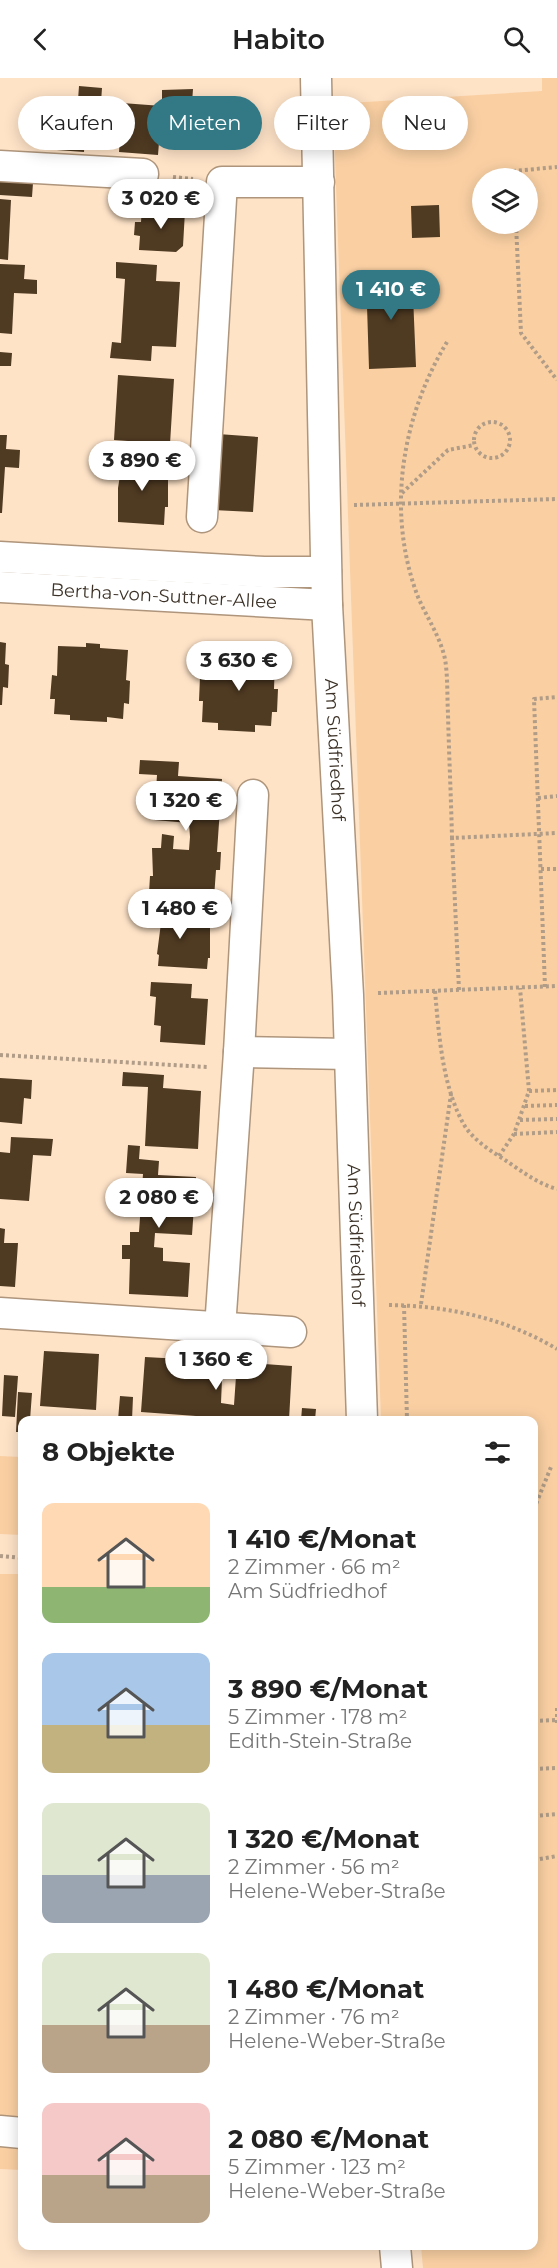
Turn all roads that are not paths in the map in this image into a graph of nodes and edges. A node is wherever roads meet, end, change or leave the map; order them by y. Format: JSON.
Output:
{"nodes":[{"id":1,"x":316,"y":78,"type":"edge"},
{"id":2,"x":0,"y":166,"type":"edge"},
{"id":3,"x":143,"y":174,"type":"road end"},
{"id":4,"x":319,"y":182,"type":"junction"},
{"id":5,"x":202,"y":517,"type":"dead end"},
{"id":6,"x":0,"y":556,"type":"edge"},
{"id":7,"x":326,"y":572,"type":"junction"},
{"id":8,"x":0,"y":587,"type":"edge"},
{"id":9,"x":327,"y":605,"type":"junction"},
{"id":10,"x":253,"y":795,"type":"dead end"},
{"id":11,"x":349,"y":1054,"type":"junction"},
{"id":12,"x":238,"y":1060,"type":"junction"},
{"id":13,"x":0,"y":1313,"type":"edge"},
{"id":14,"x":220,"y":1328,"type":"junction"},
{"id":15,"x":291,"y":1332,"type":"dead end"},
{"id":16,"x":362,"y":1416,"type":"edge"},
{"id":17,"x":0,"y":2131,"type":"edge"},
{"id":18,"x":18,"y":2133,"type":"edge"},
{"id":19,"x":395,"y":2250,"type":"edge"},
{"id":20,"x":397,"y":2268,"type":"edge"}],
"edges":[{"from":1,"to":4,"type":"street","name":"Am Südfriedhof"},
{"from":2,"to":3,"type":"street"},
{"from":4,"to":5,"type":"street"},
{"from":4,"to":7,"type":"street","name":"Am Südfriedhof"},
{"from":6,"to":7,"type":"street","name":"Bertha-von-Suttner-Allee"},
{"from":7,"to":9,"type":"street","name":"Am Südfriedhof"},
{"from":8,"to":9,"type":"street","name":"Bertha-von-Suttner-Allee"},
{"from":9,"to":11,"type":"street","name":"Am Südfriedhof"},
{"from":10,"to":12,"type":"street"},
{"from":11,"to":12,"type":"street"},
{"from":11,"to":16,"type":"street","name":"Am Südfriedhof"},
{"from":12,"to":14,"type":"street"},
{"from":13,"to":14,"type":"street"},
{"from":14,"to":15,"type":"street"},
{"from":17,"to":18,"type":"street"},
{"from":19,"to":20,"type":"street"}]}
